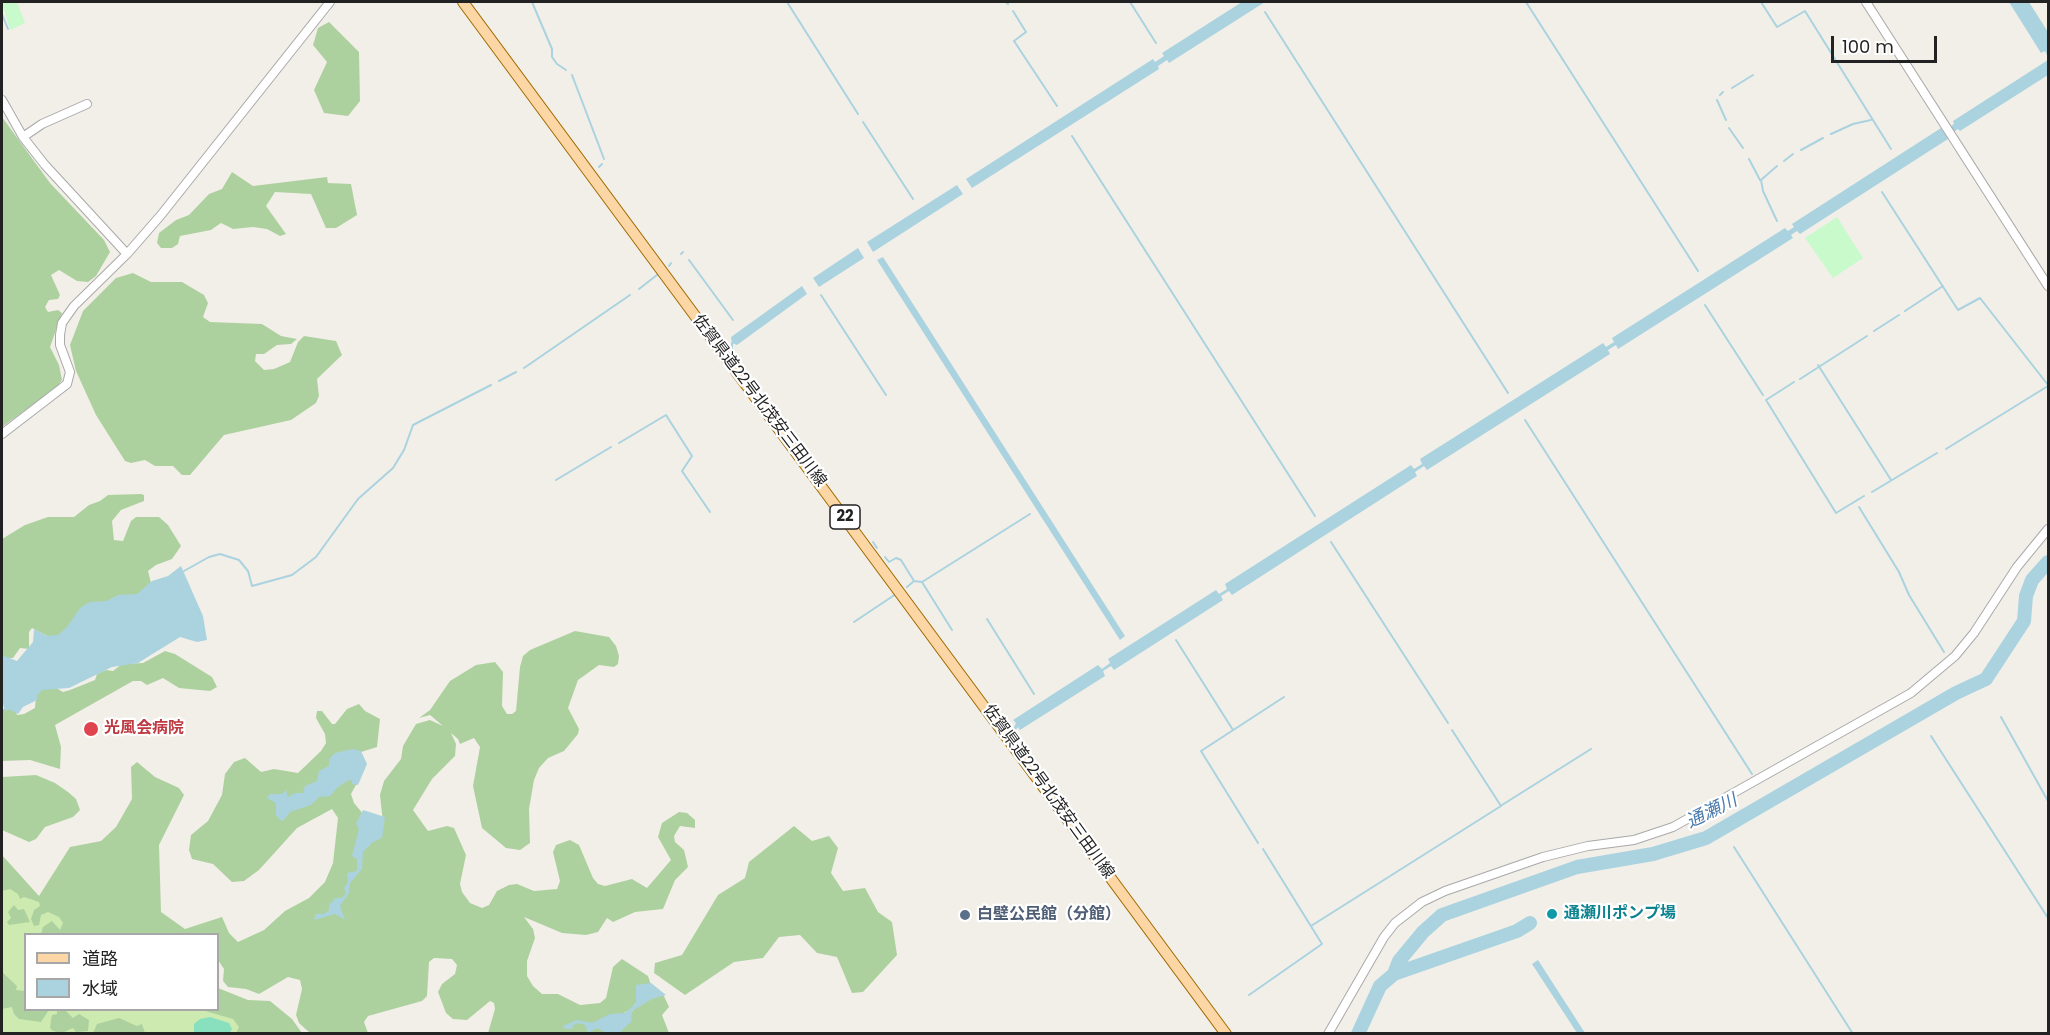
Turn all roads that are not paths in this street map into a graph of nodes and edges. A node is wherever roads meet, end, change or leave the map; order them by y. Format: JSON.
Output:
{"nodes":[{"id":1,"x":330,"y":2,"type":"edge"},
{"id":2,"x":463,"y":2,"type":"edge"},
{"id":3,"x":1866,"y":2,"type":"edge"},
{"id":4,"x":2,"y":100,"type":"edge"},
{"id":5,"x":87,"y":104,"type":"dead end"},
{"id":6,"x":23,"y":137,"type":"junction"},
{"id":7,"x":127,"y":254,"type":"junction"},
{"id":8,"x":2049,"y":286,"type":"edge"},
{"id":9,"x":2,"y":434,"type":"edge"},
{"id":10,"x":2049,"y":529,"type":"edge"},
{"id":11,"x":1226,"y":1034,"type":"edge"},
{"id":12,"x":1328,"y":1034,"type":"edge"}],
"edges":[{"from":1,"to":7,"type":"street"},
{"from":2,"to":11,"type":"main road","name":"佐賀県道22号北茂安三田川線","number":"22"},
{"from":3,"to":8,"type":"street"},
{"from":4,"to":6,"type":"street"},
{"from":5,"to":6,"type":"street"},
{"from":6,"to":7,"type":"street"},
{"from":7,"to":9,"type":"street"},
{"from":10,"to":12,"type":"street"}]}
